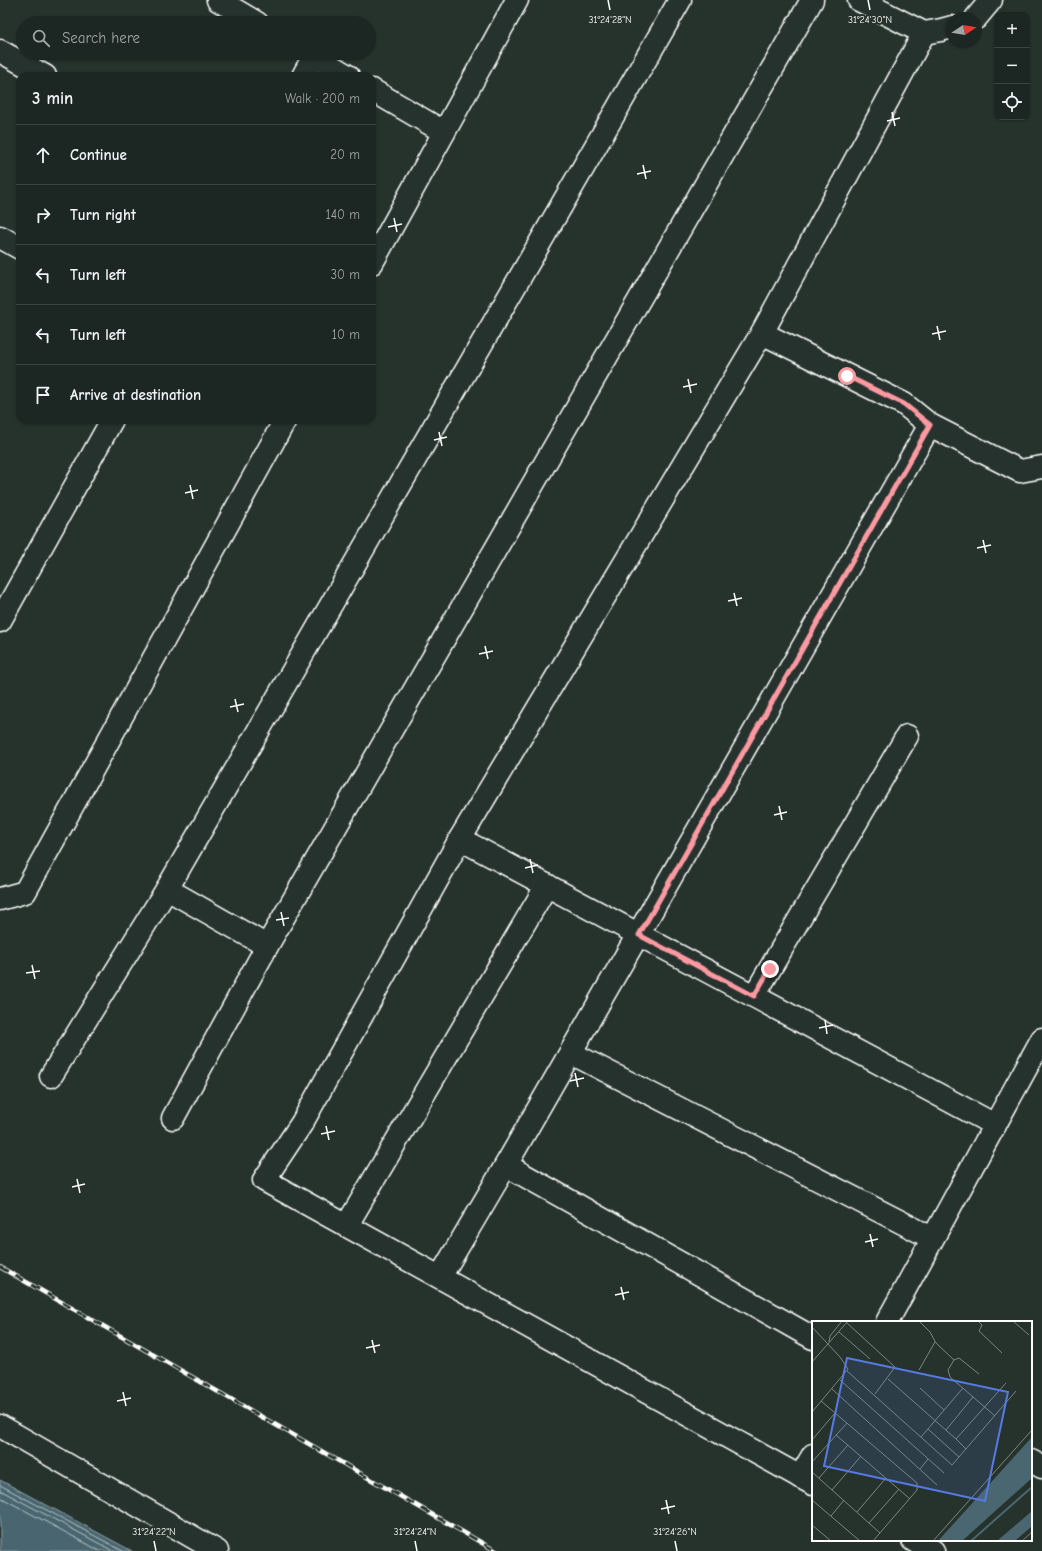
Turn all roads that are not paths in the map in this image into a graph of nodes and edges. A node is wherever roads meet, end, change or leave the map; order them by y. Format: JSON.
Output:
{"nodes":[{"id":1,"x":218,"y":0,"type":"edge"},
{"id":2,"x":680,"y":0,"type":"edge"},
{"id":3,"x":812,"y":0,"type":"edge"},
{"id":4,"x":859,"y":0,"type":"edge"},
{"id":5,"x":991,"y":0,"type":"edge"},
{"id":6,"x":514,"y":1,"type":"edge"},
{"id":7,"x":981,"y":12,"type":"edge"},
{"id":8,"x":245,"y":16,"type":"edge"},
{"id":9,"x":946,"y":29,"type":"edge"},
{"id":10,"x":924,"y":33,"type":"junction"},
{"id":11,"x":0,"y":50,"type":"edge"},
{"id":12,"x":16,"y":59,"type":"edge"},
{"id":13,"x":17,"y":60,"type":"edge"},
{"id":14,"x":309,"y":60,"type":"edge"},
{"id":15,"x":320,"y":60,"type":"edge"},
{"id":16,"x":38,"y":72,"type":"edge"},
{"id":17,"x":305,"y":72,"type":"edge"},
{"id":18,"x":341,"y":72,"type":"edge"},
{"id":19,"x":376,"y":92,"type":"edge"},
{"id":20,"x":444,"y":132,"type":"junction"},
{"id":21,"x":0,"y":237,"type":"edge"},
{"id":22,"x":16,"y":246,"type":"edge"},
{"id":23,"x":376,"y":256,"type":"edge"},
{"id":24,"x":762,"y":333,"type":"junction"},
{"id":25,"x":110,"y":424,"type":"edge"},
{"id":26,"x":283,"y":424,"type":"edge"},
{"id":27,"x":930,"y":425,"type":"junction"},
{"id":28,"x":1042,"y":467,"type":"edge"},
{"id":29,"x":8,"y":589,"type":"edge"},
{"id":30,"x":0,"y":621,"type":"edge"},
{"id":31,"x":907,"y":736,"type":"dead end"},
{"id":32,"x":460,"y":838,"type":"junction"},
{"id":33,"x":547,"y":885,"type":"junction"},
{"id":34,"x":167,"y":889,"type":"junction"},
{"id":35,"x":0,"y":899,"type":"edge"},
{"id":36,"x":639,"y":935,"type":"junction"},
{"id":37,"x":267,"y":946,"type":"junction"},
{"id":38,"x":754,"y":996,"type":"junction"},
{"id":39,"x":1042,"y":1039,"type":"edge"},
{"id":40,"x":571,"y":1053,"type":"junction"},
{"id":41,"x":52,"y":1076,"type":"dead end"},
{"id":42,"x":173,"y":1118,"type":"dead end"},
{"id":43,"x":995,"y":1125,"type":"junction"},
{"id":44,"x":506,"y":1165,"type":"junction"},
{"id":45,"x":347,"y":1226,"type":"junction"},
{"id":46,"x":932,"y":1238,"type":"junction"},
{"id":47,"x":440,"y":1277,"type":"junction"},
{"id":48,"x":888,"y":1321,"type":"edge"},
{"id":49,"x":812,"y":1337,"type":"edge"},
{"id":50,"x":0,"y":1426,"type":"edge"},
{"id":51,"x":812,"y":1459,"type":"edge"},
{"id":52,"x":1032,"y":1462,"type":"edge"},
{"id":53,"x":1042,"y":1467,"type":"edge"},
{"id":54,"x":807,"y":1481,"type":"edge"},
{"id":55,"x":915,"y":1541,"type":"edge"},
{"id":56,"x":217,"y":1551,"type":"edge"},
{"id":57,"x":933,"y":1551,"type":"edge"}],
"edges":[{"from":1,"to":8,"type":"street"},
{"from":2,"to":34,"type":"street"},
{"from":3,"to":37,"type":"street"},
{"from":4,"to":10,"type":"street"},
{"from":5,"to":7,"type":"street"},
{"from":6,"to":20,"type":"street"},
{"from":9,"to":10,"type":"street"},
{"from":10,"to":24,"type":"street"},
{"from":11,"to":12,"type":"street"},
{"from":13,"to":16,"type":"street"},
{"from":14,"to":17,"type":"street"},
{"from":15,"to":18,"type":"street"},
{"from":19,"to":20,"type":"street"},
{"from":20,"to":23,"type":"street"},
{"from":21,"to":22,"type":"street"},
{"from":24,"to":27,"type":"street"},
{"from":24,"to":32,"type":"street"},
{"from":25,"to":29,"type":"street"},
{"from":26,"to":35,"type":"street"},
{"from":27,"to":28,"type":"street"},
{"from":27,"to":36,"type":"street"},
{"from":29,"to":30,"type":"street"},
{"from":31,"to":38,"type":"street"},
{"from":32,"to":33,"type":"street"},
{"from":32,"to":45,"type":"street"},
{"from":33,"to":36,"type":"street"},
{"from":33,"to":45,"type":"street"},
{"from":34,"to":37,"type":"street"},
{"from":34,"to":41,"type":"street"},
{"from":36,"to":38,"type":"street"},
{"from":36,"to":40,"type":"street"},
{"from":37,"to":42,"type":"street"},
{"from":38,"to":43,"type":"street"},
{"from":39,"to":43,"type":"street"},
{"from":40,"to":44,"type":"street"},
{"from":40,"to":46,"type":"street"},
{"from":43,"to":46,"type":"street"},
{"from":44,"to":47,"type":"street"},
{"from":44,"to":49,"type":"street"},
{"from":45,"to":47,"type":"street"},
{"from":46,"to":48,"type":"street"},
{"from":47,"to":54,"type":"street"},
{"from":50,"to":56,"type":"street"},
{"from":51,"to":54,"type":"street"},
{"from":52,"to":53,"type":"street"},
{"from":55,"to":57,"type":"street"}]}
